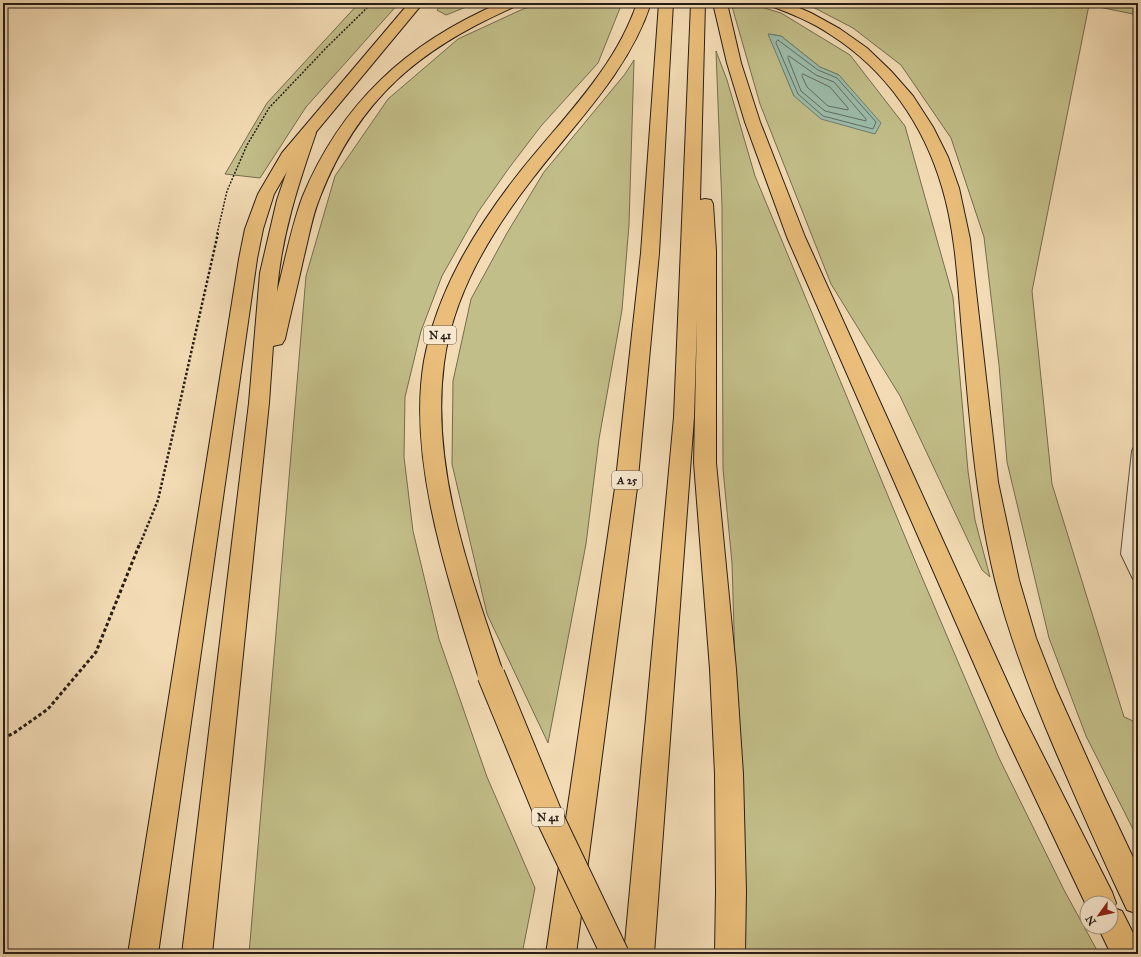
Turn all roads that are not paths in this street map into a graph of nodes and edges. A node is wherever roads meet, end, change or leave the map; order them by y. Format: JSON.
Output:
{"nodes":[{"id":1,"x":416,"y":3,"type":"edge"},
{"id":2,"x":511,"y":3,"type":"edge"},
{"id":3,"x":644,"y":3,"type":"edge"},
{"id":4,"x":666,"y":3,"type":"edge"},
{"id":5,"x":698,"y":3,"type":"edge"},
{"id":6,"x":720,"y":3,"type":"edge"},
{"id":7,"x":777,"y":3,"type":"edge"},
{"id":8,"x":696,"y":104,"type":"junction"},
{"id":9,"x":308,"y":132,"type":"junction"},
{"id":10,"x":259,"y":403,"type":"junction"},
{"id":11,"x":1138,"y":451,"type":"edge"},
{"id":12,"x":1138,"y":574,"type":"edge"},
{"id":13,"x":1097,"y":895,"type":"edge"},
{"id":14,"x":1138,"y":899,"type":"edge"},
{"id":15,"x":1118,"y":935,"type":"edge"},
{"id":16,"x":143,"y":954,"type":"edge"},
{"id":17,"x":197,"y":954,"type":"edge"},
{"id":18,"x":561,"y":954,"type":"edge"},
{"id":19,"x":614,"y":954,"type":"edge"},
{"id":20,"x":640,"y":954,"type":"edge"},
{"id":21,"x":730,"y":954,"type":"edge"},
{"id":22,"x":1128,"y":954,"type":"edge"}],
"edges":[{"from":1,"to":9,"type":"highway"},
{"from":2,"to":10,"type":"highway"},
{"from":3,"to":19,"type":"highway","number":"N 41","bridge":true},
{"from":4,"to":18,"type":"highway","number":"A 25"},
{"from":5,"to":8,"type":"highway"},
{"from":6,"to":13,"type":"highway"},
{"from":7,"to":14,"type":"highway"},
{"from":8,"to":20,"type":"highway"},
{"from":8,"to":21,"type":"highway"},
{"from":9,"to":10,"type":"highway"},
{"from":9,"to":16,"type":"highway"},
{"from":10,"to":17,"type":"highway"},
{"from":11,"to":12,"type":"lane"},
{"from":15,"to":22,"type":"highway"}]}
